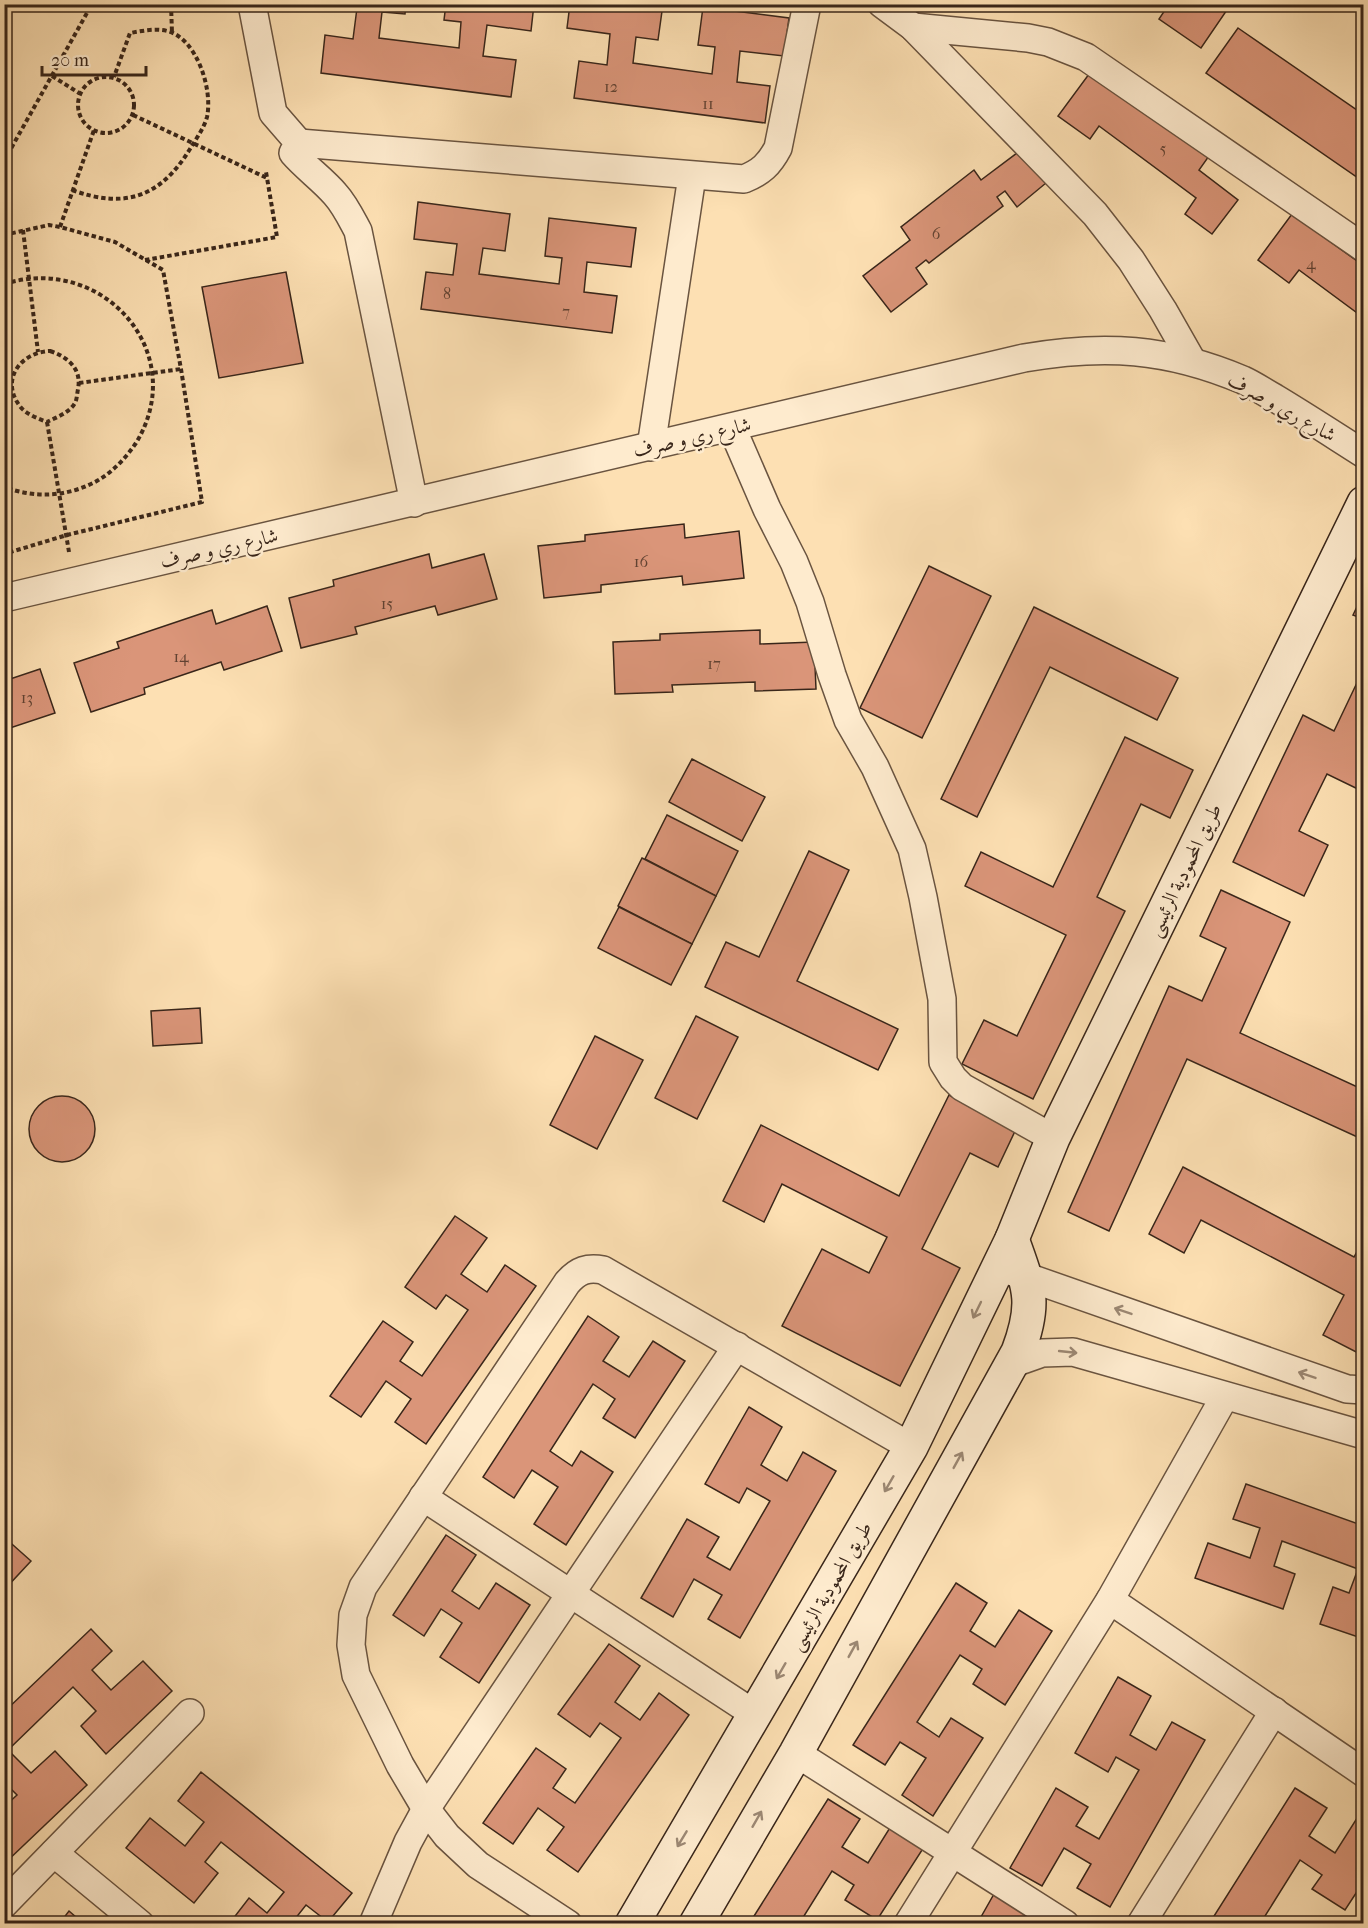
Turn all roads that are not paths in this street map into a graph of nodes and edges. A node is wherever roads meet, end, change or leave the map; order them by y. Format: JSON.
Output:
{"nodes":[{"id":1,"x":252,"y":4,"type":"edge"},
{"id":2,"x":807,"y":4,"type":"edge"},
{"id":3,"x":882,"y":4,"type":"edge"},
{"id":4,"x":913,"y":27,"type":"junction"},
{"id":5,"x":299,"y":143,"type":"junction"},
{"id":6,"x":692,"y":176,"type":"junction"},
{"id":7,"x":1364,"y":248,"type":"edge"},
{"id":8,"x":1192,"y":362,"type":"junction"},
{"id":9,"x":732,"y":428,"type":"junction"},
{"id":10,"x":651,"y":447,"type":"junction"},
{"id":11,"x":1364,"y":454,"type":"edge"},
{"id":12,"x":414,"y":503,"type":"junction"},
{"id":13,"x":1364,"y":503,"type":"edge"},
{"id":14,"x":4,"y":598,"type":"edge"},
{"id":15,"x":1053,"y":1138,"type":"junction"},
{"id":16,"x":1012,"y":1261,"type":"junction"},
{"id":17,"x":737,"y":1347,"type":"junction"},
{"id":18,"x":1011,"y":1364,"type":"junction"},
{"id":19,"x":1364,"y":1390,"type":"edge"},
{"id":20,"x":1225,"y":1396,"type":"junction"},
{"id":21,"x":1364,"y":1435,"type":"edge"},
{"id":22,"x":911,"y":1447,"type":"junction"},
{"id":23,"x":423,"y":1497,"type":"junction"},
{"id":24,"x":571,"y":1593,"type":"junction"},
{"id":25,"x":1110,"y":1600,"type":"junction"},
{"id":26,"x":1274,"y":1712,"type":"junction"},
{"id":27,"x":190,"y":1713,"type":"dead end"},
{"id":28,"x":756,"y":1715,"type":"junction"},
{"id":29,"x":796,"y":1753,"type":"junction"},
{"id":30,"x":1364,"y":1773,"type":"edge"},
{"id":31,"x":426,"y":1809,"type":"junction"},
{"id":32,"x":953,"y":1852,"type":"junction"},
{"id":33,"x":54,"y":1853,"type":"junction"},
{"id":34,"x":4,"y":1904,"type":"edge"},
{"id":35,"x":140,"y":1923,"type":"edge"},
{"id":36,"x":373,"y":1923,"type":"edge"},
{"id":37,"x":568,"y":1923,"type":"edge"},
{"id":38,"x":632,"y":1923,"type":"edge"},
{"id":39,"x":696,"y":1923,"type":"edge"},
{"id":40,"x":908,"y":1923,"type":"edge"},
{"id":41,"x":1065,"y":1923,"type":"edge"},
{"id":42,"x":1141,"y":1923,"type":"edge"}],
"edges":[{"from":1,"to":5,"type":"street"},
{"from":2,"to":6,"type":"street"},
{"from":3,"to":4,"type":"street"},
{"from":4,"to":7,"type":"street"},
{"from":4,"to":8,"type":"street"},
{"from":5,"to":6,"type":"street"},
{"from":5,"to":12,"type":"street"},
{"from":6,"to":10,"type":"street"},
{"from":8,"to":9,"type":"street","name":"شارع ري و صرف"},
{"from":8,"to":11,"type":"street","name":"شارع ري و صرف"},
{"from":9,"to":10,"type":"street","name":"شارع ري و صرف"},
{"from":9,"to":15,"type":"street"},
{"from":10,"to":12,"type":"street","name":"شارع ري و صرف"},
{"from":12,"to":14,"type":"street","name":"شارع ري و صرف"},
{"from":13,"to":15,"type":"street","name":"طريق المحمودية الرئيسى"},
{"from":15,"to":16,"type":"street","name":"طريق المحمودية الرئيسى"},
{"from":16,"to":18,"type":"street","name":"طريق المحمودية الرئيسى"},
{"from":19,"to":16,"type":"street","one_way":true},
{"from":16,"to":22,"type":"street","name":"طريق المحمودية الرئيسى","one_way":true},
{"from":17,"to":22,"type":"street"},
{"from":17,"to":23,"type":"street"},
{"from":17,"to":24,"type":"street"},
{"from":18,"to":20,"type":"street","one_way":true},
{"from":29,"to":18,"type":"street","name":"طريق المحمودية الرئيسى","one_way":true},
{"from":20,"to":21,"type":"street"},
{"from":20,"to":25,"type":"street"},
{"from":22,"to":28,"type":"street","name":"طريق المحمودية الرئيسى","one_way":true},
{"from":23,"to":24,"type":"street"},
{"from":23,"to":31,"type":"street"},
{"from":24,"to":28,"type":"street"},
{"from":24,"to":31,"type":"street"},
{"from":25,"to":26,"type":"street"},
{"from":25,"to":32,"type":"street"},
{"from":26,"to":30,"type":"street"},
{"from":26,"to":42,"type":"street"},
{"from":27,"to":33,"type":"street"},
{"from":28,"to":38,"type":"street","name":"طريق المحمودية الرئيسى","one_way":true},
{"from":29,"to":32,"type":"street"},
{"from":39,"to":29,"type":"street","name":"طريق المحمودية الرئيسى","one_way":true},
{"from":31,"to":36,"type":"street"},
{"from":31,"to":37,"type":"street"},
{"from":32,"to":40,"type":"street"},
{"from":32,"to":41,"type":"street"},
{"from":33,"to":34,"type":"street"},
{"from":33,"to":35,"type":"street"}]}
